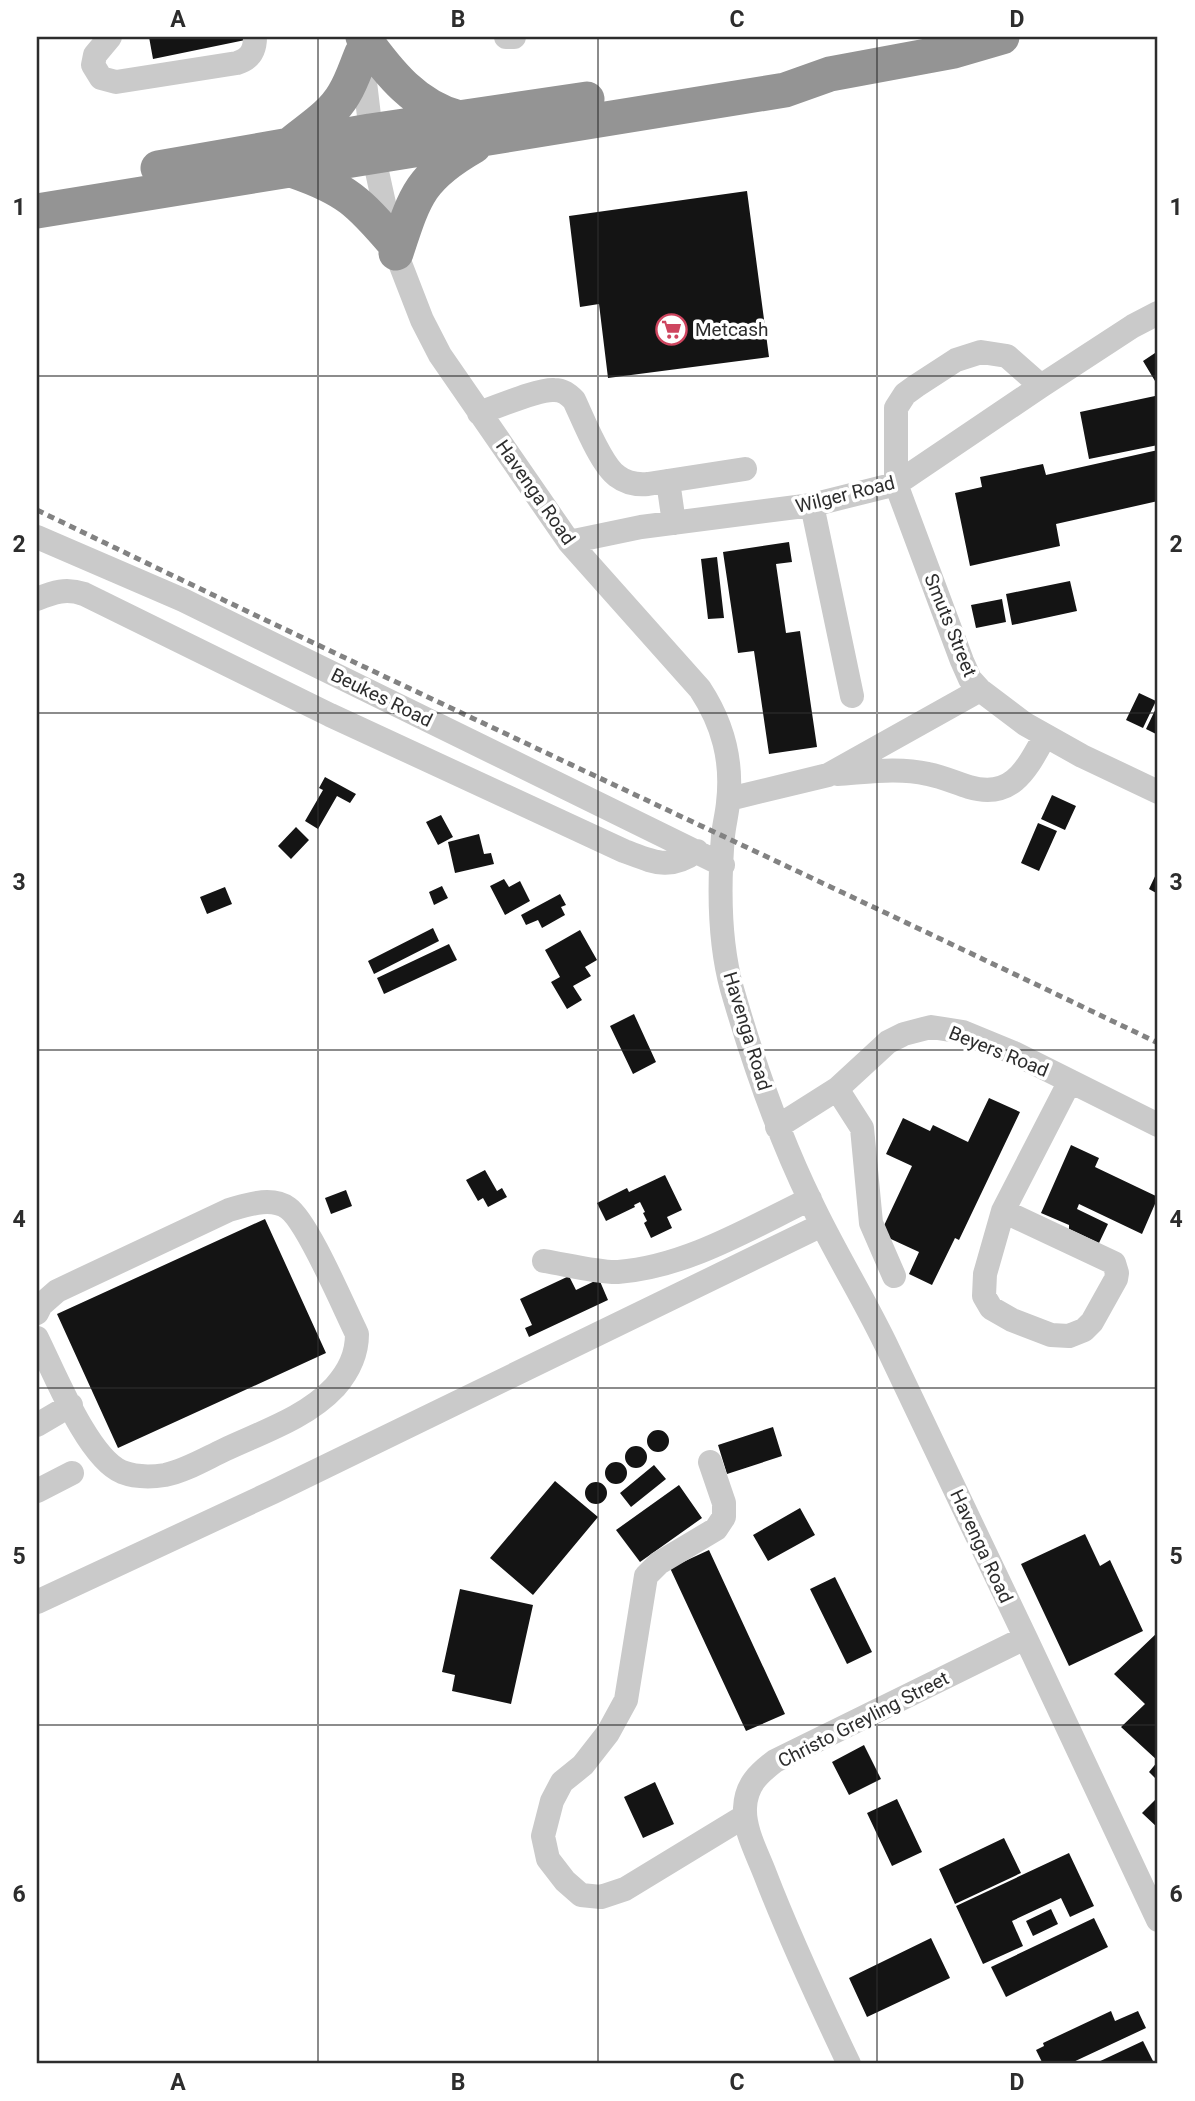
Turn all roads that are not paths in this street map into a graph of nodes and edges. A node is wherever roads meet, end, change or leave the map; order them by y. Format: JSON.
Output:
{"nodes":[{"id":1,"x":110,"y":37,"type":"edge"},
{"id":2,"x":255,"y":37,"type":"edge"},
{"id":3,"x":506,"y":37,"type":"edge"},
{"id":4,"x":514,"y":37,"type":"edge"},
{"id":5,"x":1002,"y":37,"type":"edge"},
{"id":6,"x":361,"y":42,"type":"edge"},
{"id":7,"x":471,"y":129,"type":"junction"},
{"id":8,"x":372,"y":145,"type":"junction"},
{"id":9,"x":291,"y":158,"type":"junction"},
{"id":10,"x":37,"y":189,"type":"edge"},
{"id":11,"x":37,"y":211,"type":"edge"},
{"id":12,"x":395,"y":248,"type":"junction"},
{"id":13,"x":1158,"y":313,"type":"edge"},
{"id":14,"x":1041,"y":386,"type":"junction"},
{"id":15,"x":480,"y":413,"type":"junction"},
{"id":16,"x":745,"y":469,"type":"dead end"},
{"id":17,"x":668,"y":481,"type":"junction"},
{"id":18,"x":896,"y":484,"type":"junction"},
{"id":19,"x":812,"y":505,"type":"junction"},
{"id":20,"x":674,"y":523,"type":"junction"},
{"id":21,"x":37,"y":537,"type":"edge"},
{"id":22,"x":569,"y":542,"type":"junction"},
{"id":23,"x":37,"y":599,"type":"edge"},
{"id":24,"x":980,"y":690,"type":"junction"},
{"id":25,"x":852,"y":696,"type":"dead end"},
{"id":26,"x":1045,"y":736,"type":"junction"},
{"id":27,"x":828,"y":775,"type":"junction"},
{"id":28,"x":1158,"y":792,"type":"edge"},
{"id":29,"x":729,"y":799,"type":"junction"},
{"id":30,"x":697,"y":851,"type":"junction"},
{"id":31,"x":723,"y":865,"type":"junction"},
{"id":32,"x":1070,"y":1081,"type":"junction"},
{"id":33,"x":837,"y":1089,"type":"junction"},
{"id":34,"x":1158,"y":1125,"type":"edge"},
{"id":35,"x":777,"y":1127,"type":"junction"},
{"id":36,"x":810,"y":1199,"type":"junction"},
{"id":37,"x":1003,"y":1211,"type":"junction"},
{"id":38,"x":822,"y":1225,"type":"junction"},
{"id":39,"x":544,"y":1261,"type":"dead end"},
{"id":40,"x":894,"y":1276,"type":"dead end"},
{"id":41,"x":37,"y":1313,"type":"edge"},
{"id":42,"x":37,"y":1338,"type":"edge"},
{"id":43,"x":71,"y":1405,"type":"junction"},
{"id":44,"x":37,"y":1424,"type":"edge"},
{"id":45,"x":710,"y":1462,"type":"dead end"},
{"id":46,"x":72,"y":1474,"type":"dead end"},
{"id":47,"x":37,"y":1491,"type":"edge"},
{"id":48,"x":37,"y":1602,"type":"edge"},
{"id":49,"x":1025,"y":1638,"type":"junction"},
{"id":50,"x":745,"y":1816,"type":"junction"},
{"id":51,"x":1156,"y":1910,"type":"edge"},
{"id":52,"x":849,"y":2064,"type":"edge"}],
"edges":[{"from":1,"to":2,"type":"street"},
{"from":3,"to":4,"type":"street"},
{"from":5,"to":7,"type":"highway"},
{"from":6,"to":7,"type":"highway"},
{"from":6,"to":8,"type":"street","name":"Havenga Road"},
{"from":6,"to":9,"type":"highway"},
{"from":7,"to":8,"type":"highway"},
{"from":7,"to":12,"type":"highway"},
{"from":8,"to":9,"type":"highway"},
{"from":8,"to":12,"type":"street","name":"Havenga Road"},
{"from":9,"to":10,"type":"highway"},
{"from":9,"to":11,"type":"highway"},
{"from":9,"to":12,"type":"highway"},
{"from":12,"to":15,"type":"street","name":"Havenga Road"},
{"from":13,"to":14,"type":"street","name":"Wilger Road"},
{"from":14,"to":18,"type":"street","name":"Wilger Road"},
{"from":14,"to":18,"type":"street"},
{"from":15,"to":17,"type":"street"},
{"from":15,"to":22,"type":"street","name":"Havenga Road"},
{"from":16,"to":17,"type":"street"},
{"from":17,"to":20,"type":"street"},
{"from":18,"to":19,"type":"street","name":"Wilger Road"},
{"from":18,"to":24,"type":"street","name":"Smuts Street"},
{"from":19,"to":20,"type":"street","name":"Wilger Road"},
{"from":19,"to":25,"type":"street"},
{"from":20,"to":22,"type":"street","name":"Wilger Road"},
{"from":21,"to":30,"type":"street","name":"Beukes Road"},
{"from":22,"to":29,"type":"street","name":"Havenga Road"},
{"from":23,"to":30,"type":"street"},
{"from":24,"to":26,"type":"street","name":"Smuts Street"},
{"from":24,"to":27,"type":"street"},
{"from":26,"to":27,"type":"street"},
{"from":26,"to":28,"type":"street","name":"Smuts Street"},
{"from":27,"to":29,"type":"street"},
{"from":29,"to":31,"type":"street","name":"Havenga Road"},
{"from":30,"to":31,"type":"street","name":"Beukes Road"},
{"from":31,"to":35,"type":"street","name":"Havenga Road"},
{"from":32,"to":33,"type":"street","name":"Beyers Road"},
{"from":32,"to":34,"type":"street","name":"Beyers Road"},
{"from":32,"to":37,"type":"street"},
{"from":33,"to":35,"type":"street","name":"Beyers Road"},
{"from":33,"to":40,"type":"street"},
{"from":35,"to":36,"type":"street","name":"Havenga Road"},
{"from":36,"to":38,"type":"street","name":"Havenga Road"},
{"from":36,"to":39,"type":"street"},
{"from":37,"to":37,"type":"street"},
{"from":38,"to":48,"type":"street"},
{"from":38,"to":49,"type":"street","name":"Havenga Road"},
{"from":41,"to":43,"type":"street"},
{"from":42,"to":43,"type":"street"},
{"from":43,"to":44,"type":"street"},
{"from":45,"to":50,"type":"street"},
{"from":46,"to":47,"type":"street"},
{"from":49,"to":50,"type":"street","name":"Christo Greyling Street"},
{"from":49,"to":51,"type":"street","name":"Havenga Road"},
{"from":50,"to":52,"type":"street","name":"Christo Greyling Street"}]}
